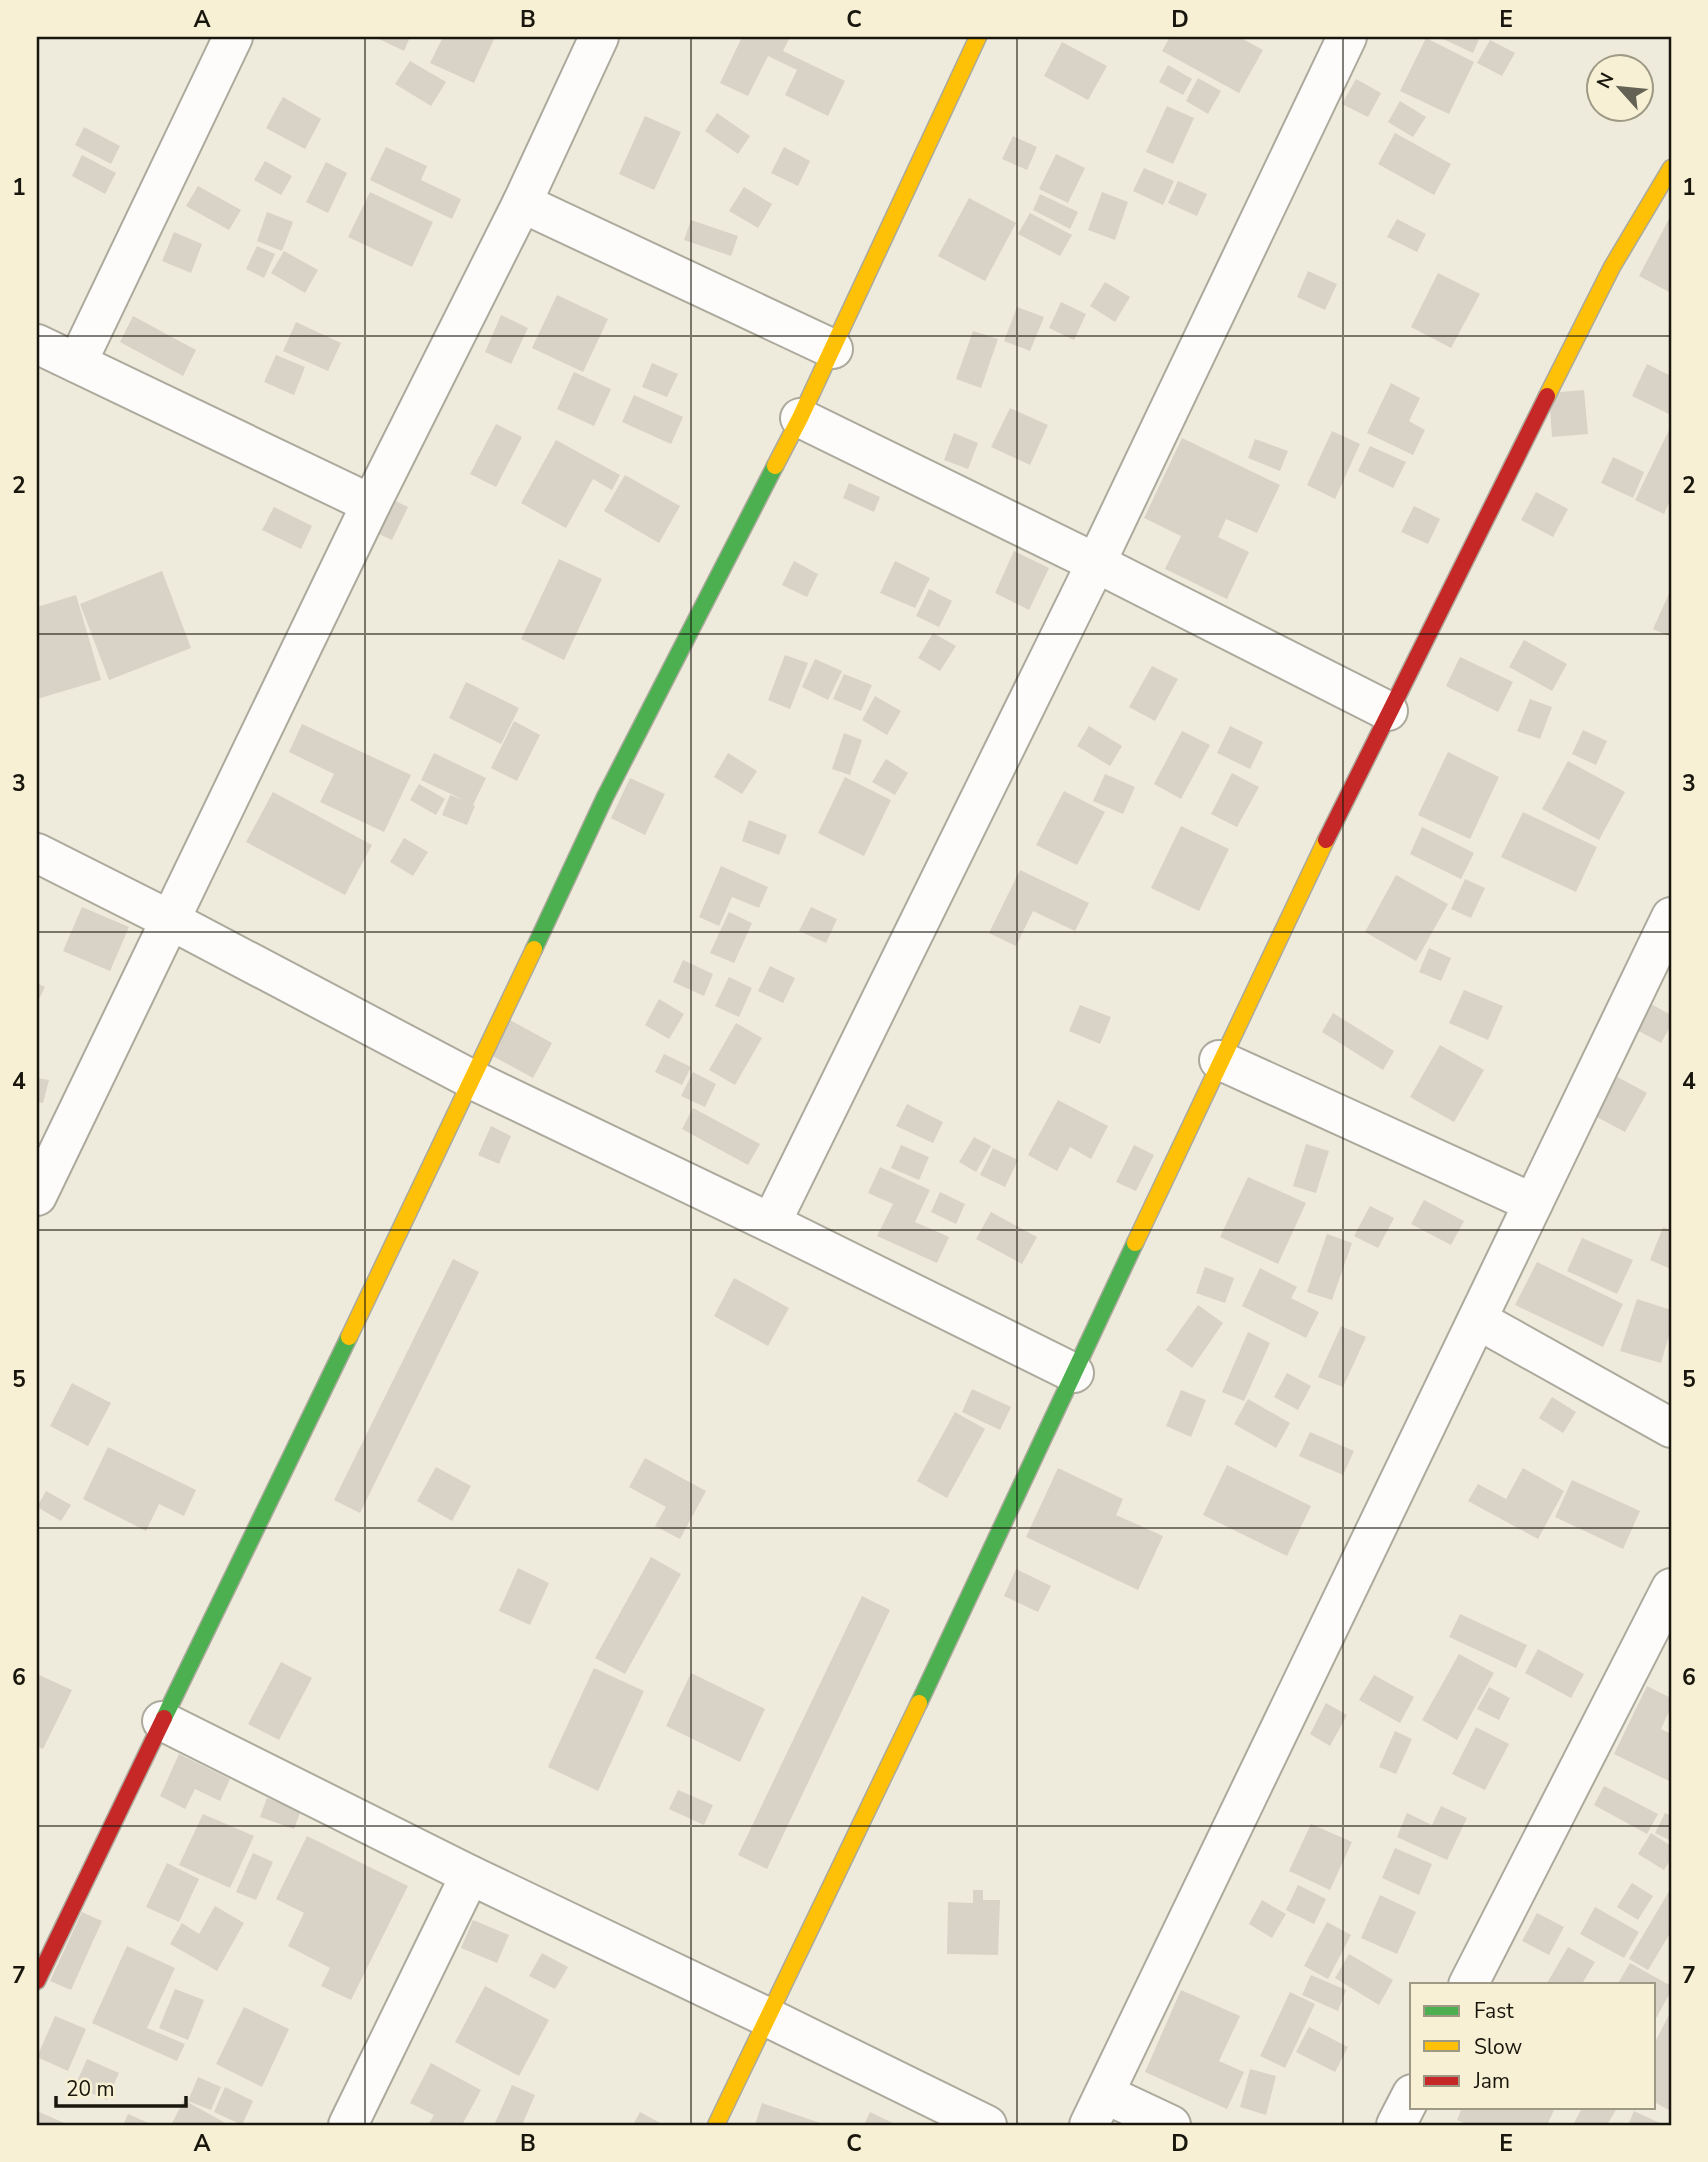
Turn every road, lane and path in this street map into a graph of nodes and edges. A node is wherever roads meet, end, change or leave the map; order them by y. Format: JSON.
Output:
{"nodes":[{"id":1,"x":233,"y":37,"type":"edge"},
{"id":2,"x":600,"y":37,"type":"edge"},
{"id":3,"x":978,"y":37,"type":"edge"},
{"id":4,"x":1347,"y":37,"type":"edge"},
{"id":5,"x":1671,"y":169,"type":"edge"},
{"id":6,"x":522,"y":203,"type":"junction"},
{"id":7,"x":37,"y":344,"type":"edge"},
{"id":8,"x":833,"y":349,"type":"junction"},
{"id":9,"x":77,"y":363,"type":"junction"},
{"id":10,"x":800,"y":418,"type":"junction"},
{"id":11,"x":371,"y":503,"type":"junction"},
{"id":12,"x":1096,"y":563,"type":"junction"},
{"id":13,"x":1388,"y":711,"type":"junction"},
{"id":14,"x":37,"y":853,"type":"edge"},
{"id":15,"x":1671,"y":917,"type":"edge"},
{"id":16,"x":170,"y":920,"type":"junction"},
{"id":17,"x":1219,"y":1060,"type":"junction"},
{"id":18,"x":473,"y":1080,"type":"junction"},
{"id":19,"x":37,"y":1196,"type":"edge"},
{"id":20,"x":1533,"y":1203,"type":"junction"},
{"id":21,"x":771,"y":1223,"type":"junction"},
{"id":22,"x":1478,"y":1320,"type":"junction"},
{"id":23,"x":1074,"y":1373,"type":"junction"},
{"id":24,"x":1671,"y":1428,"type":"edge"},
{"id":25,"x":1671,"y":1588,"type":"edge"},
{"id":26,"x":1657,"y":1653,"type":"edge"},
{"id":27,"x":162,"y":1721,"type":"junction"},
{"id":28,"x":470,"y":1875,"type":"junction"},
{"id":29,"x":39,"y":1973,"type":"edge"},
{"id":30,"x":1469,"y":1983,"type":"edge"},
{"id":31,"x":769,"y":2018,"type":"junction"},
{"id":32,"x":1410,"y":2098,"type":"edge"},
{"id":33,"x":1097,"y":2110,"type":"edge"},
{"id":34,"x":348,"y":2125,"type":"edge"},
{"id":35,"x":716,"y":2125,"type":"edge"},
{"id":36,"x":987,"y":2125,"type":"edge"},
{"id":37,"x":1171,"y":2125,"type":"edge"},
{"id":38,"x":1396,"y":2125,"type":"edge"}],
"edges":[{"from":1,"to":9,"type":"street"},
{"from":2,"to":6,"type":"street"},
{"from":3,"to":8,"type":"street"},
{"from":4,"to":12,"type":"street"},
{"from":5,"to":13,"type":"street"},
{"from":6,"to":8,"type":"street"},
{"from":6,"to":11,"type":"street"},
{"from":7,"to":9,"type":"street"},
{"from":8,"to":10,"type":"street"},
{"from":9,"to":11,"type":"street"},
{"from":10,"to":12,"type":"street"},
{"from":10,"to":18,"type":"street"},
{"from":11,"to":16,"type":"street"},
{"from":12,"to":13,"type":"street"},
{"from":12,"to":21,"type":"street"},
{"from":13,"to":17,"type":"street"},
{"from":14,"to":16,"type":"street"},
{"from":15,"to":20,"type":"street"},
{"from":16,"to":18,"type":"street"},
{"from":16,"to":19,"type":"street"},
{"from":17,"to":20,"type":"street"},
{"from":17,"to":23,"type":"street"},
{"from":18,"to":21,"type":"street"},
{"from":18,"to":27,"type":"street"},
{"from":20,"to":22,"type":"street"},
{"from":21,"to":23,"type":"street"},
{"from":22,"to":24,"type":"street"},
{"from":22,"to":33,"type":"street"},
{"from":23,"to":31,"type":"street"},
{"from":25,"to":26,"type":"street"},
{"from":26,"to":30,"type":"street"},
{"from":27,"to":28,"type":"street"},
{"from":27,"to":29,"type":"street"},
{"from":28,"to":31,"type":"street"},
{"from":28,"to":34,"type":"street"},
{"from":31,"to":35,"type":"street"},
{"from":31,"to":36,"type":"street"},
{"from":32,"to":38,"type":"street"},
{"from":33,"to":37,"type":"street"}]}
